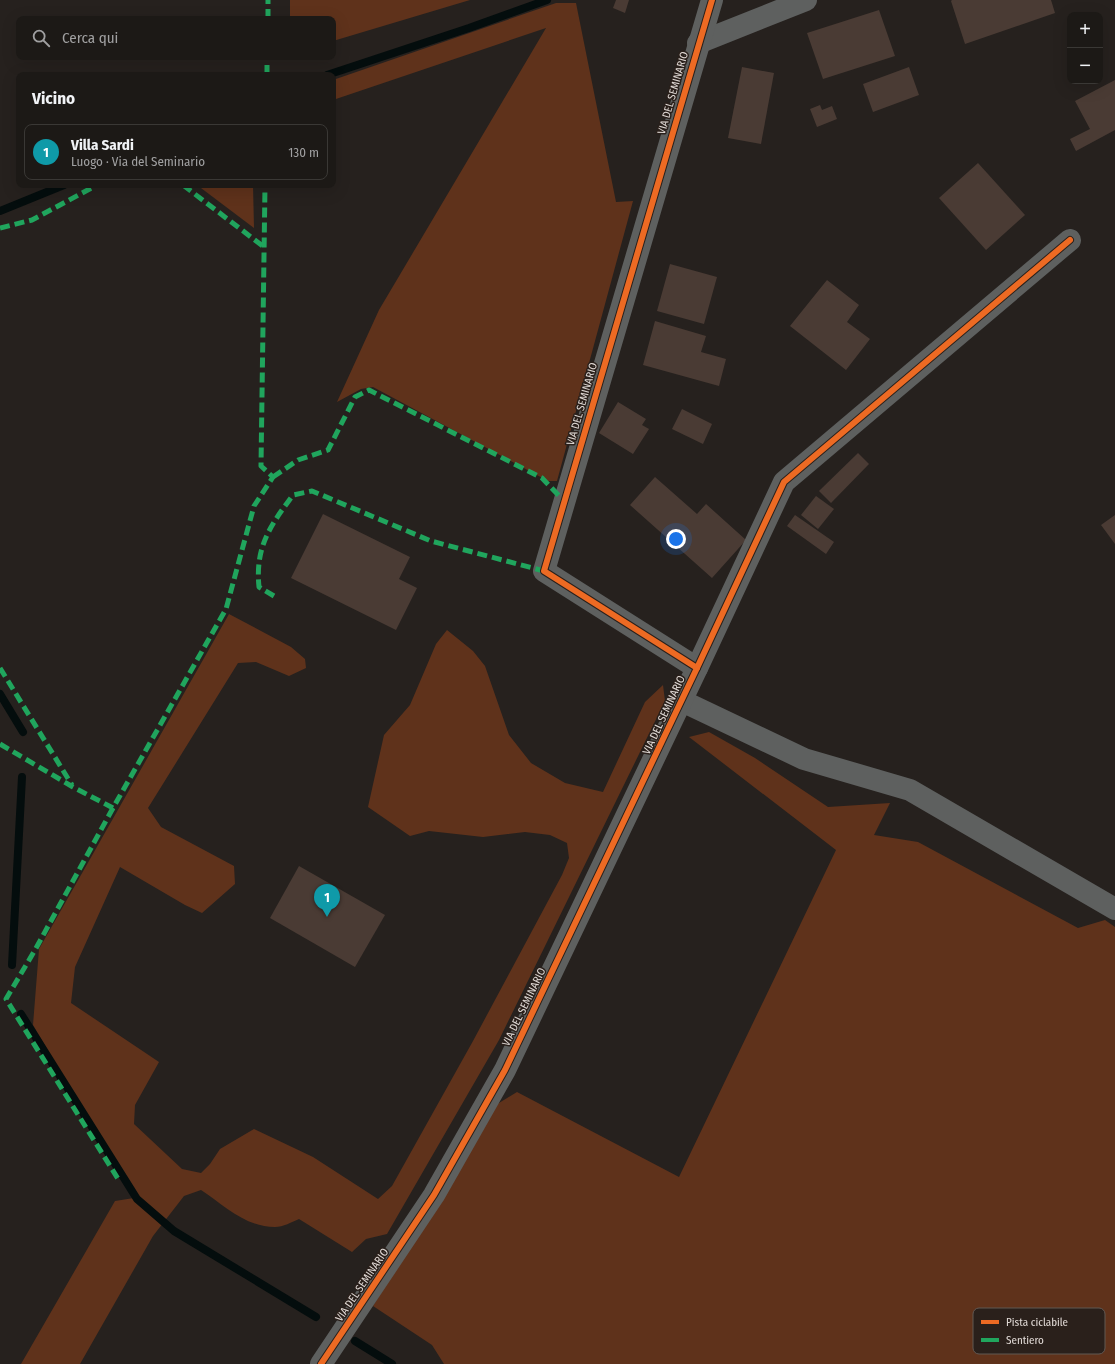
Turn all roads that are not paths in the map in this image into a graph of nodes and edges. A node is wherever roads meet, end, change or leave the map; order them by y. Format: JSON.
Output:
{"nodes":[{"id":1,"x":712,"y":0,"type":"edge"},
{"id":2,"x":806,"y":0,"type":"edge"},
{"id":3,"x":698,"y":43,"type":"junction"},
{"id":4,"x":1070,"y":240,"type":"dead end"},
{"id":5,"x":697,"y":668,"type":"junction"},
{"id":6,"x":682,"y":701,"type":"junction"},
{"id":7,"x":1115,"y":909,"type":"edge"},
{"id":8,"x":321,"y":1364,"type":"edge"}],
"edges":[{"from":1,"to":3,"type":"street","name":"VIA DEL SEMINARIO"},
{"from":2,"to":3,"type":"street"},
{"from":3,"to":5,"type":"street","name":"VIA DEL SEMINARIO"},
{"from":4,"to":5,"type":"street"},
{"from":5,"to":6,"type":"street","name":"VIA DEL SEMINARIO"},
{"from":6,"to":7,"type":"street"},
{"from":6,"to":8,"type":"street","name":"VIA DEL SEMINARIO"}]}
